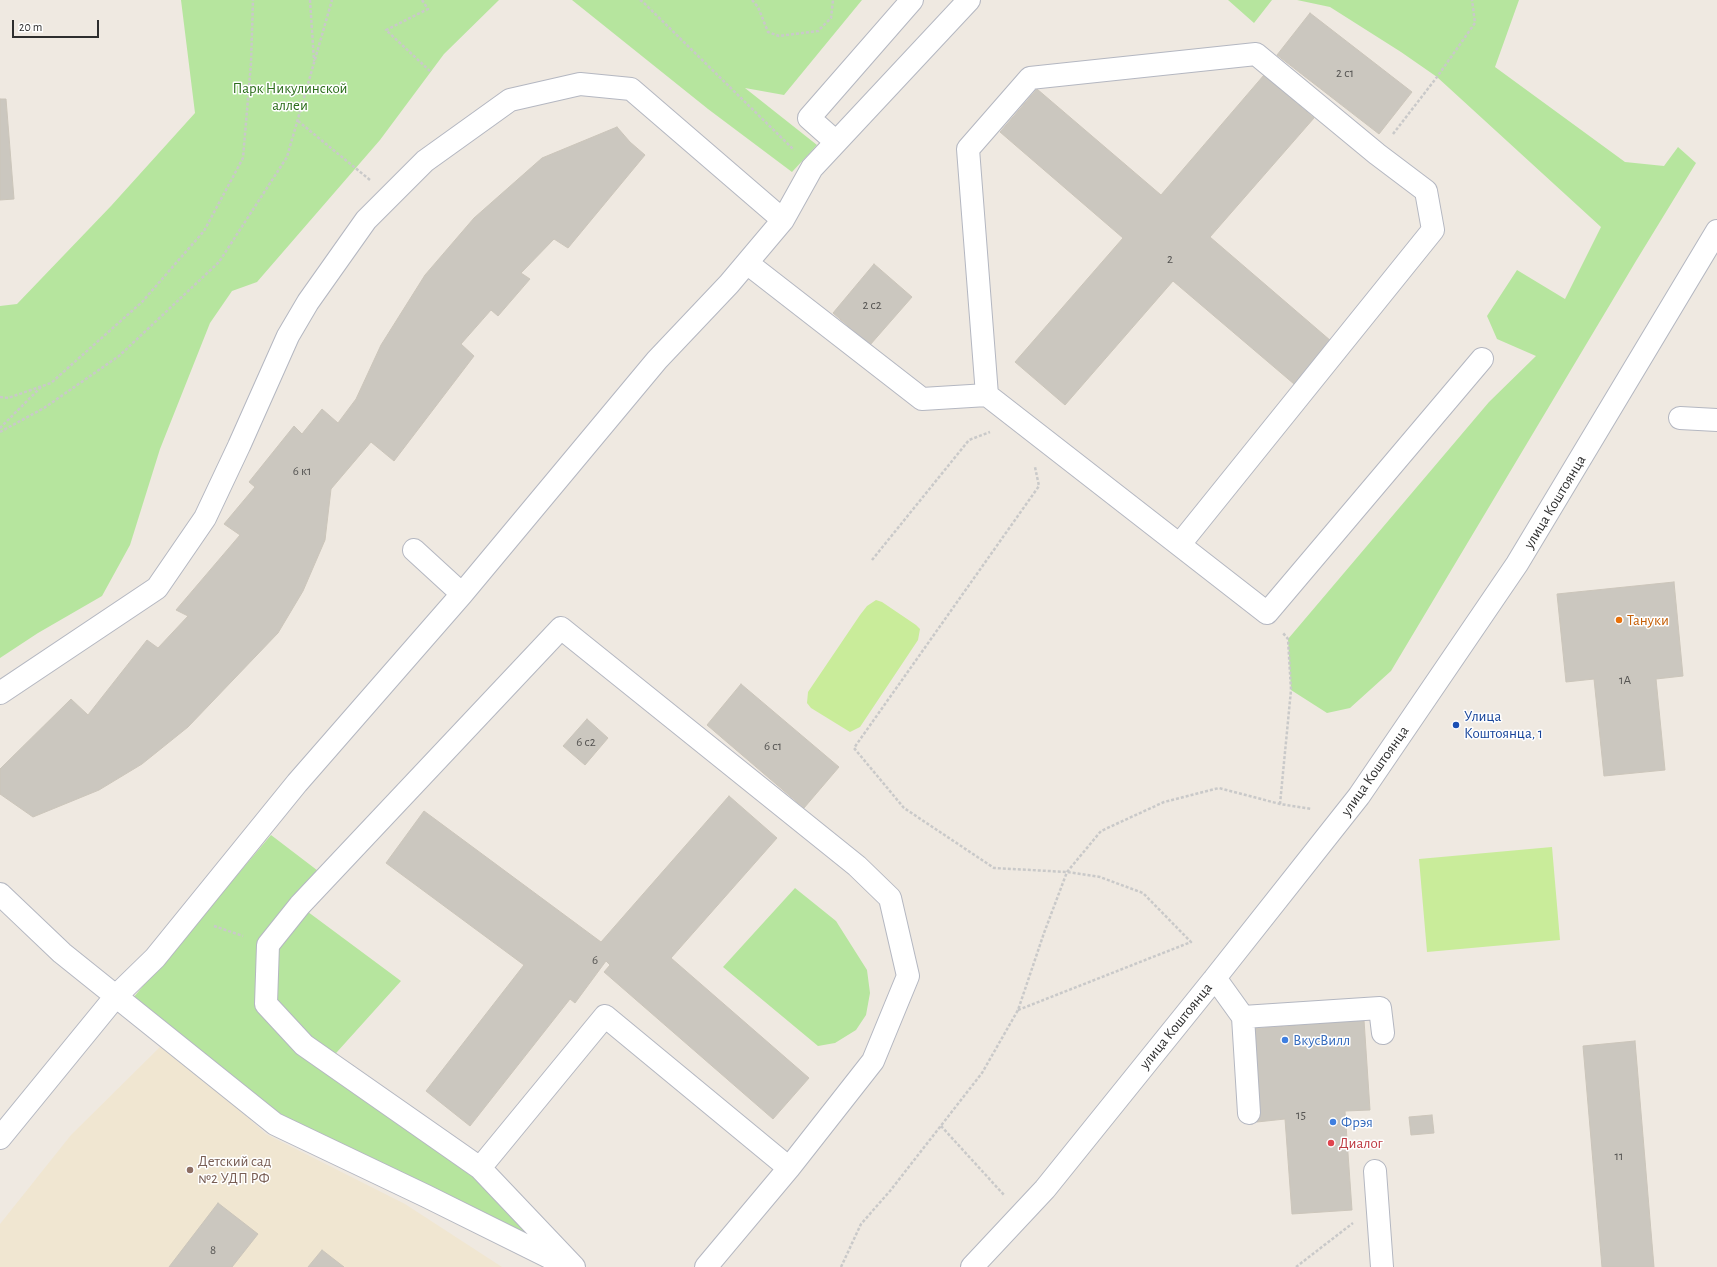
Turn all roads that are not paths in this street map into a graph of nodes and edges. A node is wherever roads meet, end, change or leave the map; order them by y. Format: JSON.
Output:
{"nodes":[{"id":1,"x":912,"y":0,"type":"edge"},
{"id":2,"x":969,"y":0,"type":"edge"},
{"id":3,"x":836,"y":142,"type":"junction"},
{"id":4,"x":783,"y":220,"type":"junction"},
{"id":5,"x":1717,"y":231,"type":"edge"},
{"id":6,"x":747,"y":263,"type":"junction"},
{"id":7,"x":1482,"y":359,"type":"dead end"},
{"id":8,"x":987,"y":395,"type":"junction"},
{"id":9,"x":1680,"y":418,"type":"dead end"},
{"id":10,"x":1717,"y":420,"type":"edge"},
{"id":11,"x":1180,"y":544,"type":"junction"},
{"id":12,"x":414,"y":550,"type":"dead end"},
{"id":13,"x":462,"y":594,"type":"junction"},
{"id":14,"x":0,"y":693,"type":"edge"},
{"id":15,"x":0,"y":894,"type":"edge"},
{"id":16,"x":1215,"y":978,"type":"junction"},
{"id":17,"x":116,"y":996,"type":"junction"},
{"id":18,"x":1243,"y":1017,"type":"junction"},
{"id":19,"x":1383,"y":1033,"type":"dead end"},
{"id":20,"x":1249,"y":1113,"type":"dead end"},
{"id":21,"x":0,"y":1138,"type":"edge"},
{"id":22,"x":480,"y":1168,"type":"junction"},
{"id":23,"x":789,"y":1168,"type":"junction"},
{"id":24,"x":1375,"y":1171,"type":"dead end"},
{"id":25,"x":570,"y":1267,"type":"edge"},
{"id":26,"x":574,"y":1267,"type":"edge"},
{"id":27,"x":706,"y":1267,"type":"edge"},
{"id":28,"x":972,"y":1267,"type":"edge"},
{"id":29,"x":1382,"y":1267,"type":"edge"}],
"edges":[{"from":1,"to":3,"type":"street"},
{"from":2,"to":3,"type":"street"},
{"from":3,"to":4,"type":"street"},
{"from":4,"to":6,"type":"street"},
{"from":4,"to":14,"type":"street"},
{"from":5,"to":16,"type":"street","name":"улица Коштоянца"},
{"from":6,"to":8,"type":"street"},
{"from":6,"to":13,"type":"street"},
{"from":7,"to":11,"type":"street"},
{"from":8,"to":11,"type":"street"},
{"from":8,"to":11,"type":"street"},
{"from":9,"to":10,"type":"street"},
{"from":12,"to":13,"type":"street"},
{"from":13,"to":17,"type":"street"},
{"from":15,"to":17,"type":"street"},
{"from":16,"to":18,"type":"street"},
{"from":16,"to":28,"type":"street","name":"улица Коштоянца"},
{"from":17,"to":21,"type":"street"},
{"from":17,"to":25,"type":"street"},
{"from":18,"to":19,"type":"street"},
{"from":18,"to":20,"type":"street"},
{"from":22,"to":23,"type":"street"},
{"from":22,"to":23,"type":"street"},
{"from":22,"to":26,"type":"street"},
{"from":23,"to":27,"type":"street"},
{"from":24,"to":29,"type":"street"}]}
